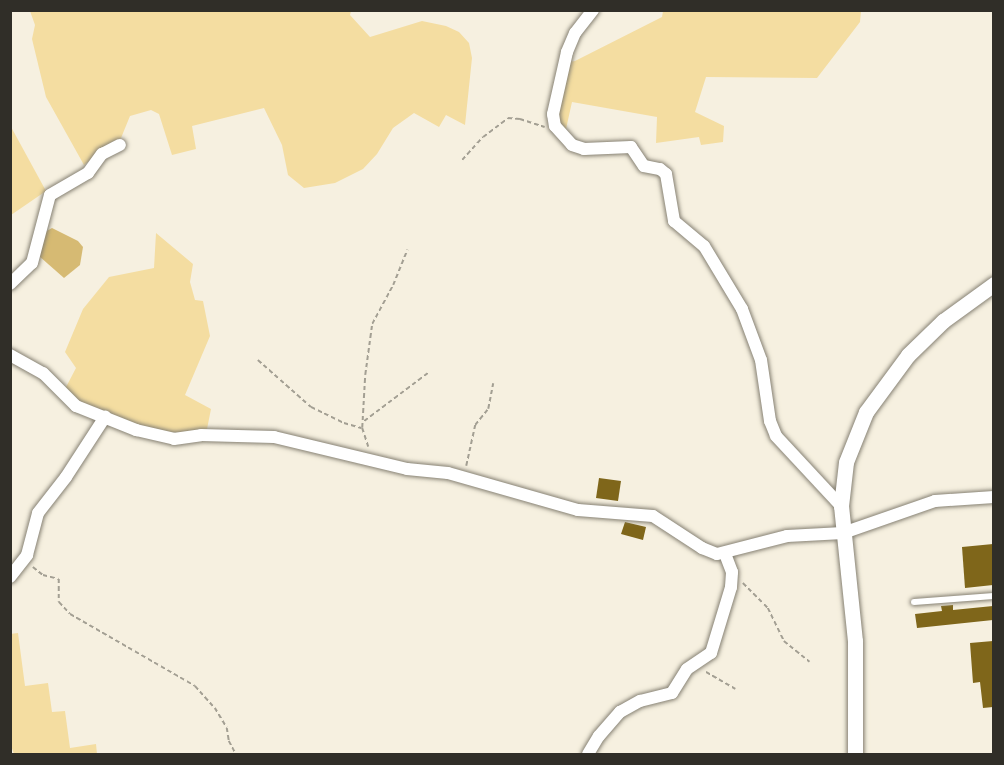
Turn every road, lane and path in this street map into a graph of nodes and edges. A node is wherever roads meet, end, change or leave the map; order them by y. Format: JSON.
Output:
{"nodes":[{"id":1,"x":593,"y":10,"type":"edge"},
{"id":2,"x":561,"y":134,"type":"junction"},
{"id":3,"x":120,"y":145,"type":"dead end"},
{"id":4,"x":462,"y":160,"type":"dead end"},
{"id":5,"x":407,"y":250,"type":"dead end"},
{"id":6,"x":10,"y":284,"type":"edge"},
{"id":7,"x":993,"y":284,"type":"edge"},
{"id":8,"x":10,"y":355,"type":"edge"},
{"id":9,"x":258,"y":360,"type":"dead end"},
{"id":10,"x":429,"y":372,"type":"dead end"},
{"id":11,"x":493,"y":383,"type":"dead end"},
{"id":12,"x":105,"y":417,"type":"junction"},
{"id":13,"x":363,"y":421,"type":"junction"},
{"id":14,"x":362,"y":428,"type":"junction"},
{"id":15,"x":373,"y":462,"type":"junction"},
{"id":16,"x":464,"y":478,"type":"junction"},
{"id":17,"x":993,"y":497,"type":"edge"},
{"id":18,"x":841,"y":506,"type":"junction"},
{"id":19,"x":843,"y":533,"type":"junction"},
{"id":20,"x":725,"y":554,"type":"junction"},
{"id":21,"x":27,"y":555,"type":"junction"},
{"id":22,"x":732,"y":572,"type":"junction"},
{"id":23,"x":10,"y":577,"type":"edge"},
{"id":24,"x":993,"y":596,"type":"edge"},
{"id":25,"x":914,"y":602,"type":"dead end"},
{"id":26,"x":810,"y":662,"type":"dead end"},
{"id":27,"x":695,"y":665,"type":"junction"},
{"id":28,"x":735,"y":689,"type":"dead end"},
{"id":29,"x":236,"y":754,"type":"edge"},
{"id":30,"x":588,"y":754,"type":"edge"},
{"id":31,"x":855,"y":754,"type":"edge"}],
"edges":[{"from":1,"to":2,"type":"street"},
{"from":2,"to":4,"type":"path"},
{"from":2,"to":18,"type":"street"},
{"from":3,"to":6,"type":"street"},
{"from":5,"to":13,"type":"path"},
{"from":7,"to":18,"type":"street"},
{"from":8,"to":12,"type":"street"},
{"from":9,"to":14,"type":"path"},
{"from":10,"to":13,"type":"path"},
{"from":11,"to":16,"type":"path"},
{"from":12,"to":15,"type":"street"},
{"from":12,"to":21,"type":"street"},
{"from":13,"to":14,"type":"path"},
{"from":14,"to":15,"type":"path"},
{"from":15,"to":16,"type":"street"},
{"from":16,"to":20,"type":"street"},
{"from":17,"to":19,"type":"street"},
{"from":18,"to":19,"type":"street"},
{"from":19,"to":20,"type":"street"},
{"from":19,"to":31,"type":"street"},
{"from":20,"to":22,"type":"street"},
{"from":21,"to":23,"type":"street"},
{"from":21,"to":29,"type":"path"},
{"from":22,"to":26,"type":"path"},
{"from":22,"to":27,"type":"street"},
{"from":24,"to":25,"type":"lane"},
{"from":27,"to":28,"type":"path"},
{"from":27,"to":30,"type":"street"}]}
